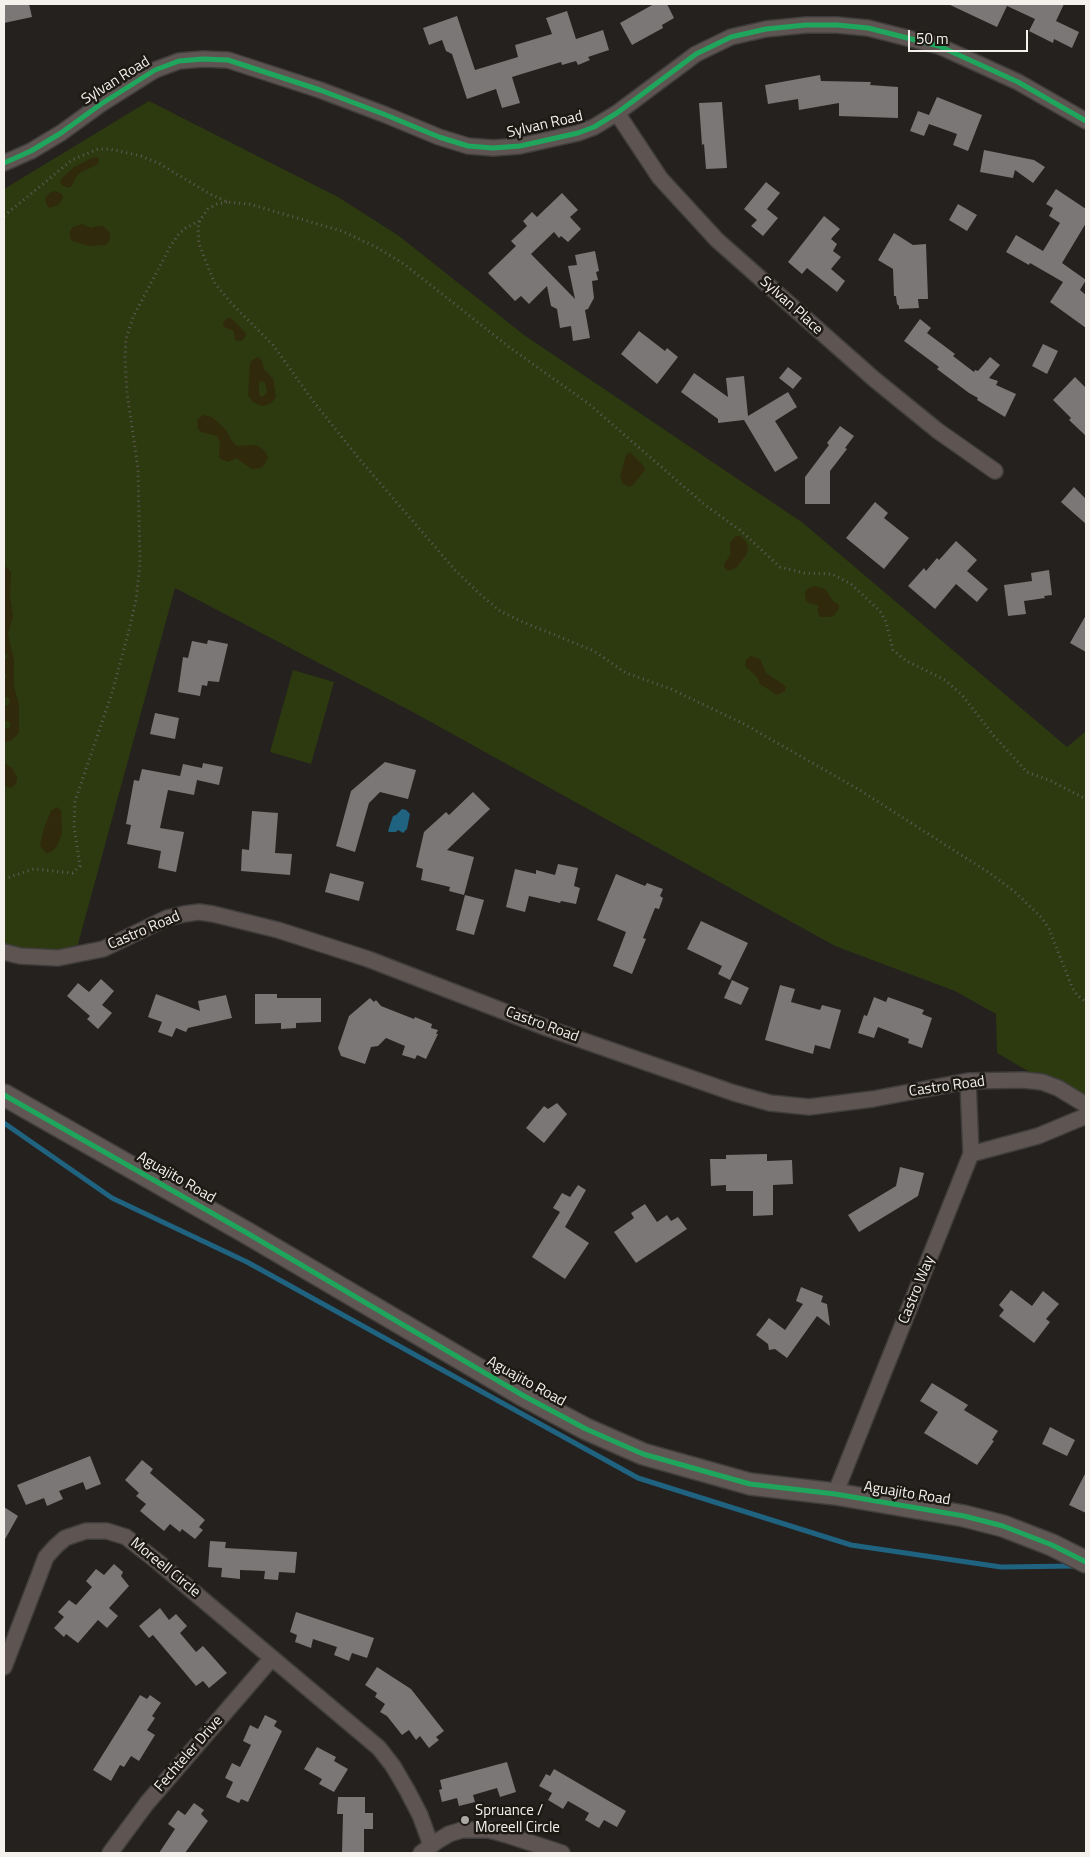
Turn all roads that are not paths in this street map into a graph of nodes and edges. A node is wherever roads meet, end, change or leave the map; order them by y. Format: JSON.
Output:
{"nodes":[{"id":1,"x":617,"y":112,"type":"junction"},
{"id":2,"x":1086,"y":120,"type":"edge"},
{"id":3,"x":4,"y":163,"type":"edge"},
{"id":4,"x":995,"y":471,"type":"dead end"},
{"id":5,"x":4,"y":952,"type":"edge"},
{"id":6,"x":968,"y":1081,"type":"junction"},
{"id":7,"x":4,"y":1095,"type":"edge"},
{"id":8,"x":1086,"y":1105,"type":"edge"},
{"id":9,"x":1086,"y":1116,"type":"edge"},
{"id":10,"x":972,"y":1154,"type":"junction"},
{"id":11,"x":835,"y":1494,"type":"junction"},
{"id":12,"x":1086,"y":1562,"type":"edge"},
{"id":13,"x":272,"y":1658,"type":"junction"},
{"id":14,"x":4,"y":1668,"type":"edge"},
{"id":15,"x":426,"y":1849,"type":"edge"},
{"id":16,"x":110,"y":1853,"type":"edge"},
{"id":17,"x":562,"y":1853,"type":"edge"}],
"edges":[{"from":1,"to":2,"type":"street","name":"Sylvan Road"},
{"from":1,"to":3,"type":"street","name":"Sylvan Road"},
{"from":1,"to":4,"type":"street","name":"Sylvan Place"},
{"from":5,"to":6,"type":"street","name":"Castro Road"},
{"from":6,"to":8,"type":"street","name":"Castro Road"},
{"from":6,"to":10,"type":"street","name":"Castro Way"},
{"from":7,"to":11,"type":"street","name":"Aguajito Road"},
{"from":9,"to":10,"type":"street"},
{"from":10,"to":11,"type":"street","name":"Castro Way"},
{"from":11,"to":12,"type":"street","name":"Aguajito Road"},
{"from":13,"to":14,"type":"street","name":"Moreell Circle"},
{"from":13,"to":15,"type":"street","name":"Moreell Circle"},
{"from":13,"to":16,"type":"street","name":"Fechteler Drive"},
{"from":15,"to":17,"type":"street"}]}
